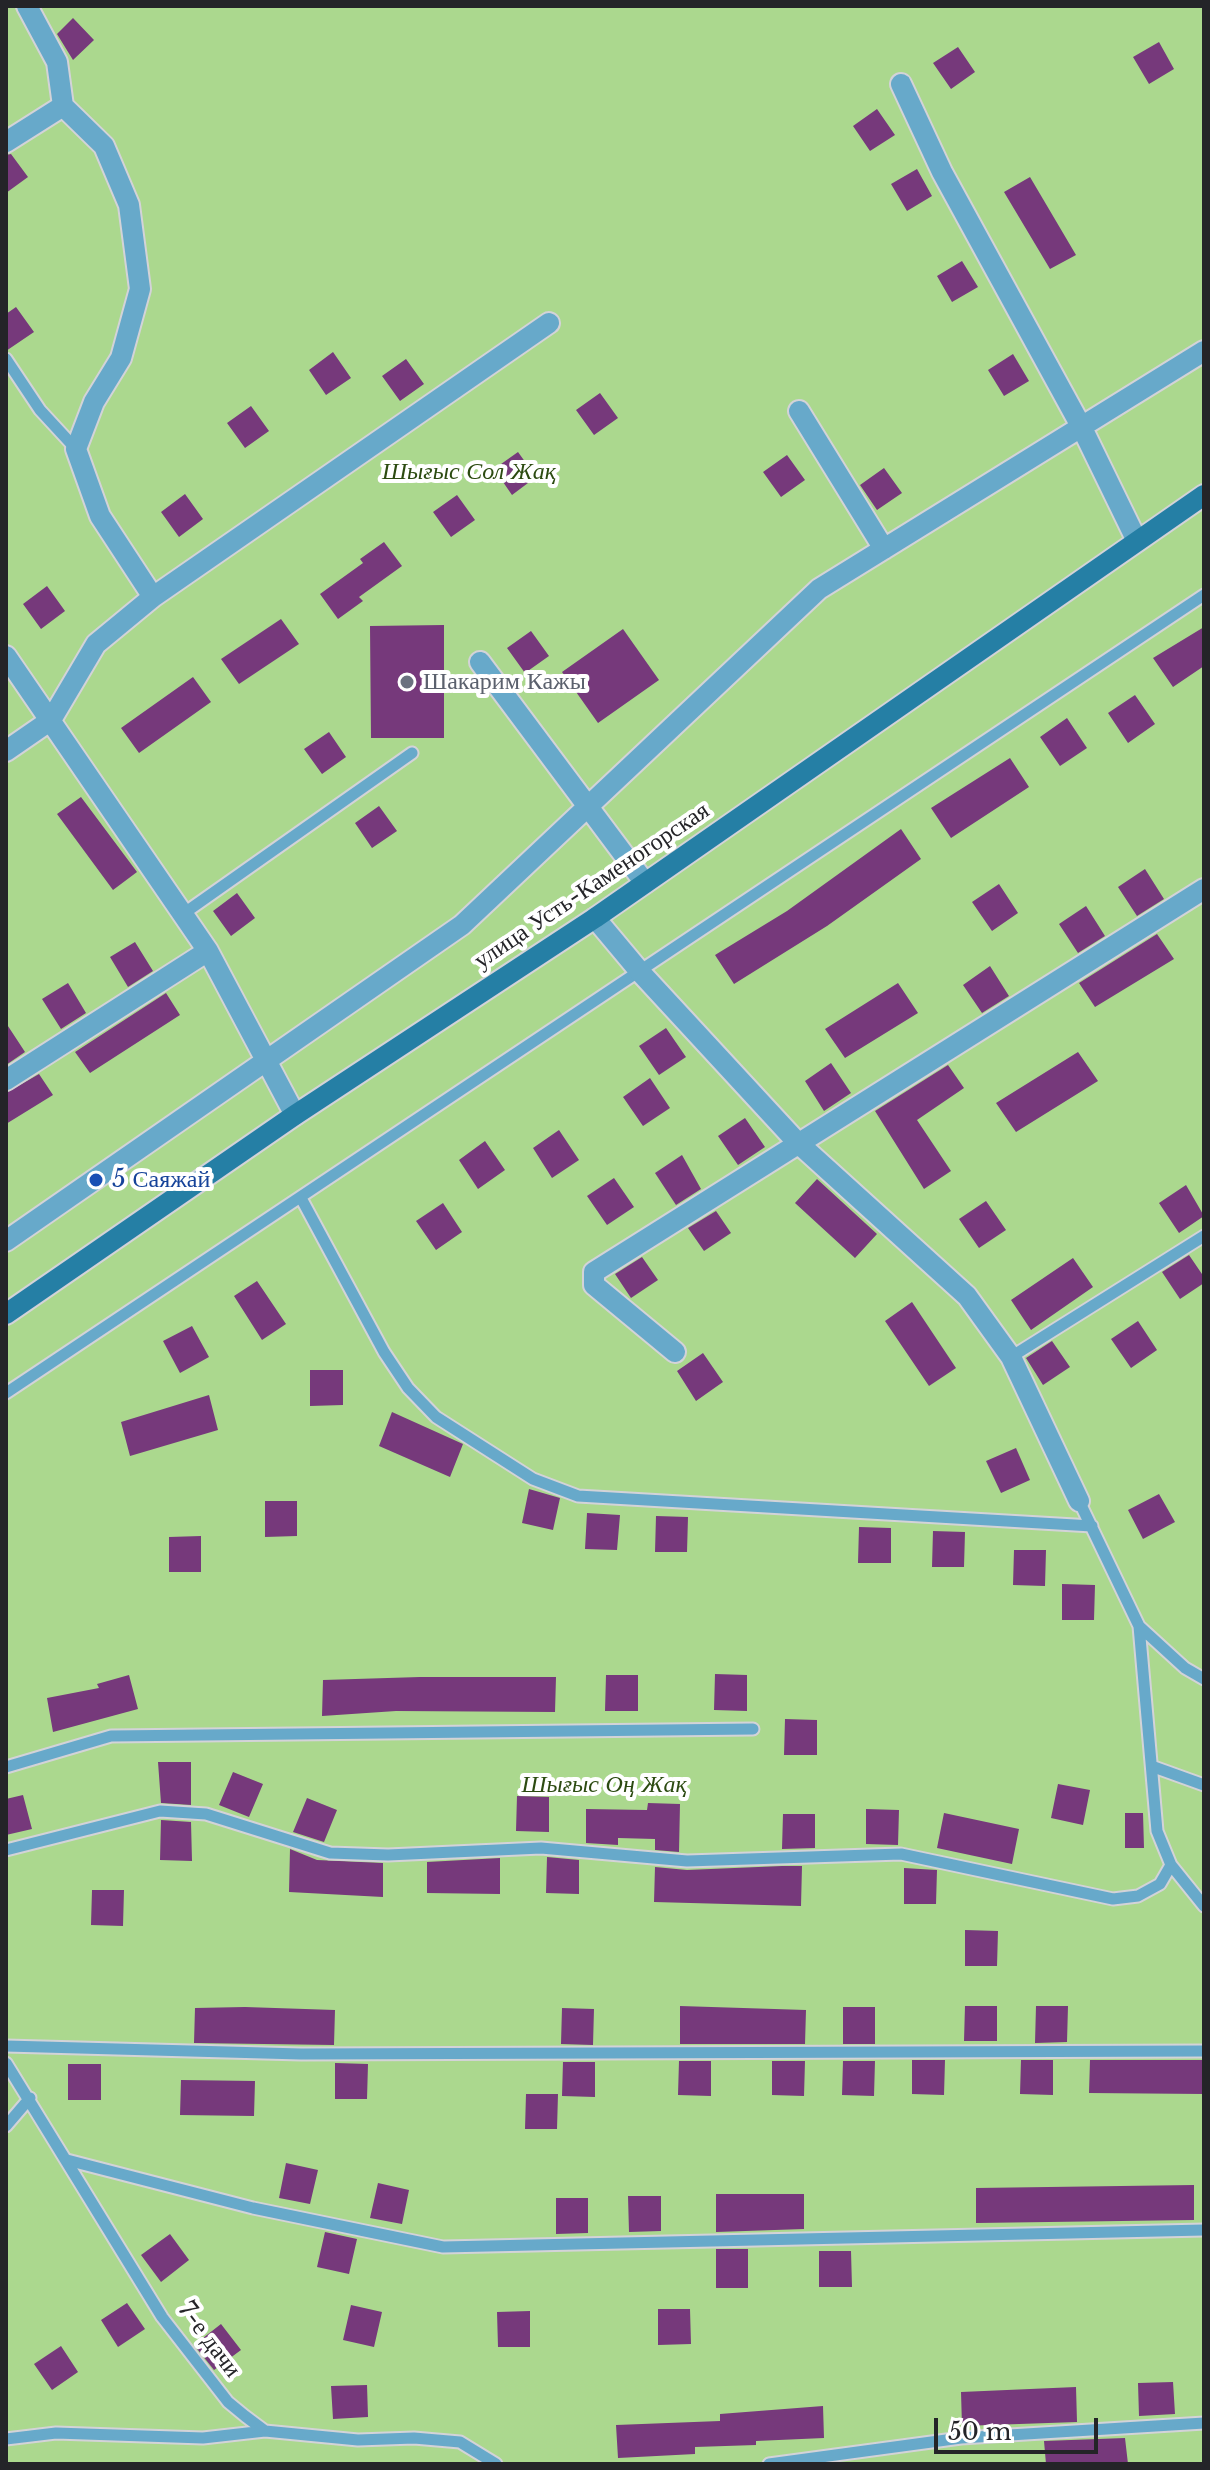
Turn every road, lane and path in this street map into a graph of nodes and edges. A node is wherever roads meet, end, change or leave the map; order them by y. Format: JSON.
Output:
{"nodes":[{"id":1,"x":27,"y":6,"type":"edge"},
{"id":2,"x":901,"y":84,"type":"dead end"},
{"id":3,"x":63,"y":106,"type":"junction"},
{"id":4,"x":6,"y":142,"type":"edge"},
{"id":5,"x":549,"y":323,"type":"dead end"},
{"id":6,"x":1204,"y":351,"type":"edge"},
{"id":7,"x":6,"y":359,"type":"edge"},
{"id":8,"x":799,"y":411,"type":"dead end"},
{"id":9,"x":1082,"y":428,"type":"junction"},
{"id":10,"x":76,"y":449,"type":"junction"},
{"id":11,"x":1204,"y":495,"type":"edge"},
{"id":12,"x":1137,"y":541,"type":"junction"},
{"id":13,"x":884,"y":549,"type":"junction"},
{"id":14,"x":1204,"y":595,"type":"edge"},
{"id":15,"x":153,"y":597,"type":"junction"},
{"id":16,"x":6,"y":656,"type":"edge"},
{"id":17,"x":480,"y":662,"type":"dead end"},
{"id":18,"x":51,"y":720,"type":"junction"},
{"id":19,"x":6,"y":751,"type":"edge"},
{"id":20,"x":412,"y":753,"type":"dead end"},
{"id":21,"x":588,"y":808,"type":"junction"},
{"id":22,"x":645,"y":883,"type":"junction"},
{"id":23,"x":1204,"y":889,"type":"edge"},
{"id":24,"x":183,"y":914,"type":"junction"},
{"id":25,"x":595,"y":918,"type":"junction"},
{"id":26,"x":208,"y":951,"type":"junction"},
{"id":27,"x":641,"y":973,"type":"junction"},
{"id":28,"x":265,"y":1064,"type":"junction"},
{"id":29,"x":6,"y":1080,"type":"edge"},
{"id":30,"x":295,"y":1115,"type":"junction"},
{"id":31,"x":797,"y":1142,"type":"junction"},
{"id":32,"x":301,"y":1198,"type":"junction"},
{"id":33,"x":1204,"y":1236,"type":"edge"},
{"id":34,"x":6,"y":1241,"type":"edge"},
{"id":35,"x":6,"y":1314,"type":"edge"},
{"id":36,"x":675,"y":1352,"type":"dead end"},
{"id":37,"x":1011,"y":1357,"type":"junction"},
{"id":38,"x":6,"y":1393,"type":"edge"},
{"id":39,"x":1079,"y":1501,"type":"joint"},
{"id":40,"x":1092,"y":1526,"type":"junction"},
{"id":41,"x":1139,"y":1626,"type":"junction"},
{"id":42,"x":1204,"y":1679,"type":"edge"},
{"id":43,"x":753,"y":1729,"type":"dead end"},
{"id":44,"x":6,"y":1767,"type":"edge"},
{"id":45,"x":1154,"y":1767,"type":"junction"},
{"id":46,"x":1204,"y":1785,"type":"edge"},
{"id":47,"x":6,"y":1850,"type":"edge"},
{"id":48,"x":1171,"y":1865,"type":"junction"},
{"id":49,"x":1204,"y":1906,"type":"edge"},
{"id":50,"x":6,"y":2046,"type":"edge"},
{"id":51,"x":1204,"y":2051,"type":"edge"},
{"id":52,"x":6,"y":2063,"type":"edge"},
{"id":53,"x":30,"y":2098,"type":"junction"},
{"id":54,"x":6,"y":2126,"type":"edge"},
{"id":55,"x":67,"y":2160,"type":"junction"},
{"id":56,"x":1204,"y":2230,"type":"edge"},
{"id":57,"x":1204,"y":2423,"type":"edge"},
{"id":58,"x":265,"y":2431,"type":"junction"},
{"id":59,"x":6,"y":2439,"type":"edge"},
{"id":60,"x":494,"y":2464,"type":"edge"},
{"id":61,"x":769,"y":2464,"type":"edge"}],
"edges":[{"from":1,"to":3,"type":"street"},
{"from":2,"to":9,"type":"street"},
{"from":3,"to":4,"type":"street"},
{"from":3,"to":10,"type":"street"},
{"from":5,"to":15,"type":"street"},
{"from":6,"to":9,"type":"street"},
{"from":7,"to":10,"type":"lane"},
{"from":8,"to":13,"type":"street"},
{"from":9,"to":12,"type":"street"},
{"from":9,"to":13,"type":"street"},
{"from":10,"to":15,"type":"street"},
{"from":11,"to":12,"type":"street","name":"улица Усть-Каменогорская"},
{"from":12,"to":22,"type":"street","name":"улица Усть-Каменогорская"},
{"from":13,"to":21,"type":"street"},
{"from":14,"to":27,"type":"lane"},
{"from":15,"to":18,"type":"street"},
{"from":16,"to":18,"type":"street"},
{"from":17,"to":21,"type":"street"},
{"from":18,"to":19,"type":"street"},
{"from":18,"to":24,"type":"street"},
{"from":20,"to":24,"type":"lane"},
{"from":21,"to":22,"type":"street"},
{"from":21,"to":28,"type":"street"},
{"from":22,"to":25,"type":"street","name":"улица Усть-Каменогорская"},
{"from":23,"to":31,"type":"street"},
{"from":24,"to":26,"type":"street"},
{"from":25,"to":27,"type":"street"},
{"from":25,"to":30,"type":"street","name":"улица Усть-Каменогорская"},
{"from":26,"to":28,"type":"street"},
{"from":26,"to":29,"type":"street"},
{"from":27,"to":31,"type":"street"},
{"from":27,"to":32,"type":"lane"},
{"from":28,"to":30,"type":"street"},
{"from":28,"to":34,"type":"street"},
{"from":30,"to":35,"type":"street","name":"улица Усть-Каменогорская"},
{"from":31,"to":36,"type":"street"},
{"from":31,"to":37,"type":"street"},
{"from":32,"to":38,"type":"lane"},
{"from":32,"to":40,"type":"lane"},
{"from":33,"to":37,"type":"lane"},
{"from":37,"to":39,"type":"street"},
{"from":39,"to":40,"type":"lane"},
{"from":40,"to":41,"type":"lane"},
{"from":41,"to":42,"type":"lane"},
{"from":41,"to":45,"type":"lane"},
{"from":43,"to":44,"type":"lane"},
{"from":45,"to":46,"type":"lane"},
{"from":45,"to":48,"type":"lane"},
{"from":47,"to":48,"type":"lane"},
{"from":48,"to":49,"type":"lane"},
{"from":50,"to":51,"type":"lane"},
{"from":52,"to":53,"type":"lane","name":"7-е дачи"},
{"from":53,"to":54,"type":"lane"},
{"from":53,"to":55,"type":"lane","name":"7-е дачи"},
{"from":55,"to":56,"type":"lane"},
{"from":55,"to":58,"type":"lane","name":"7-е дачи"},
{"from":57,"to":61,"type":"lane"},
{"from":58,"to":59,"type":"lane"},
{"from":58,"to":60,"type":"lane"}]}
